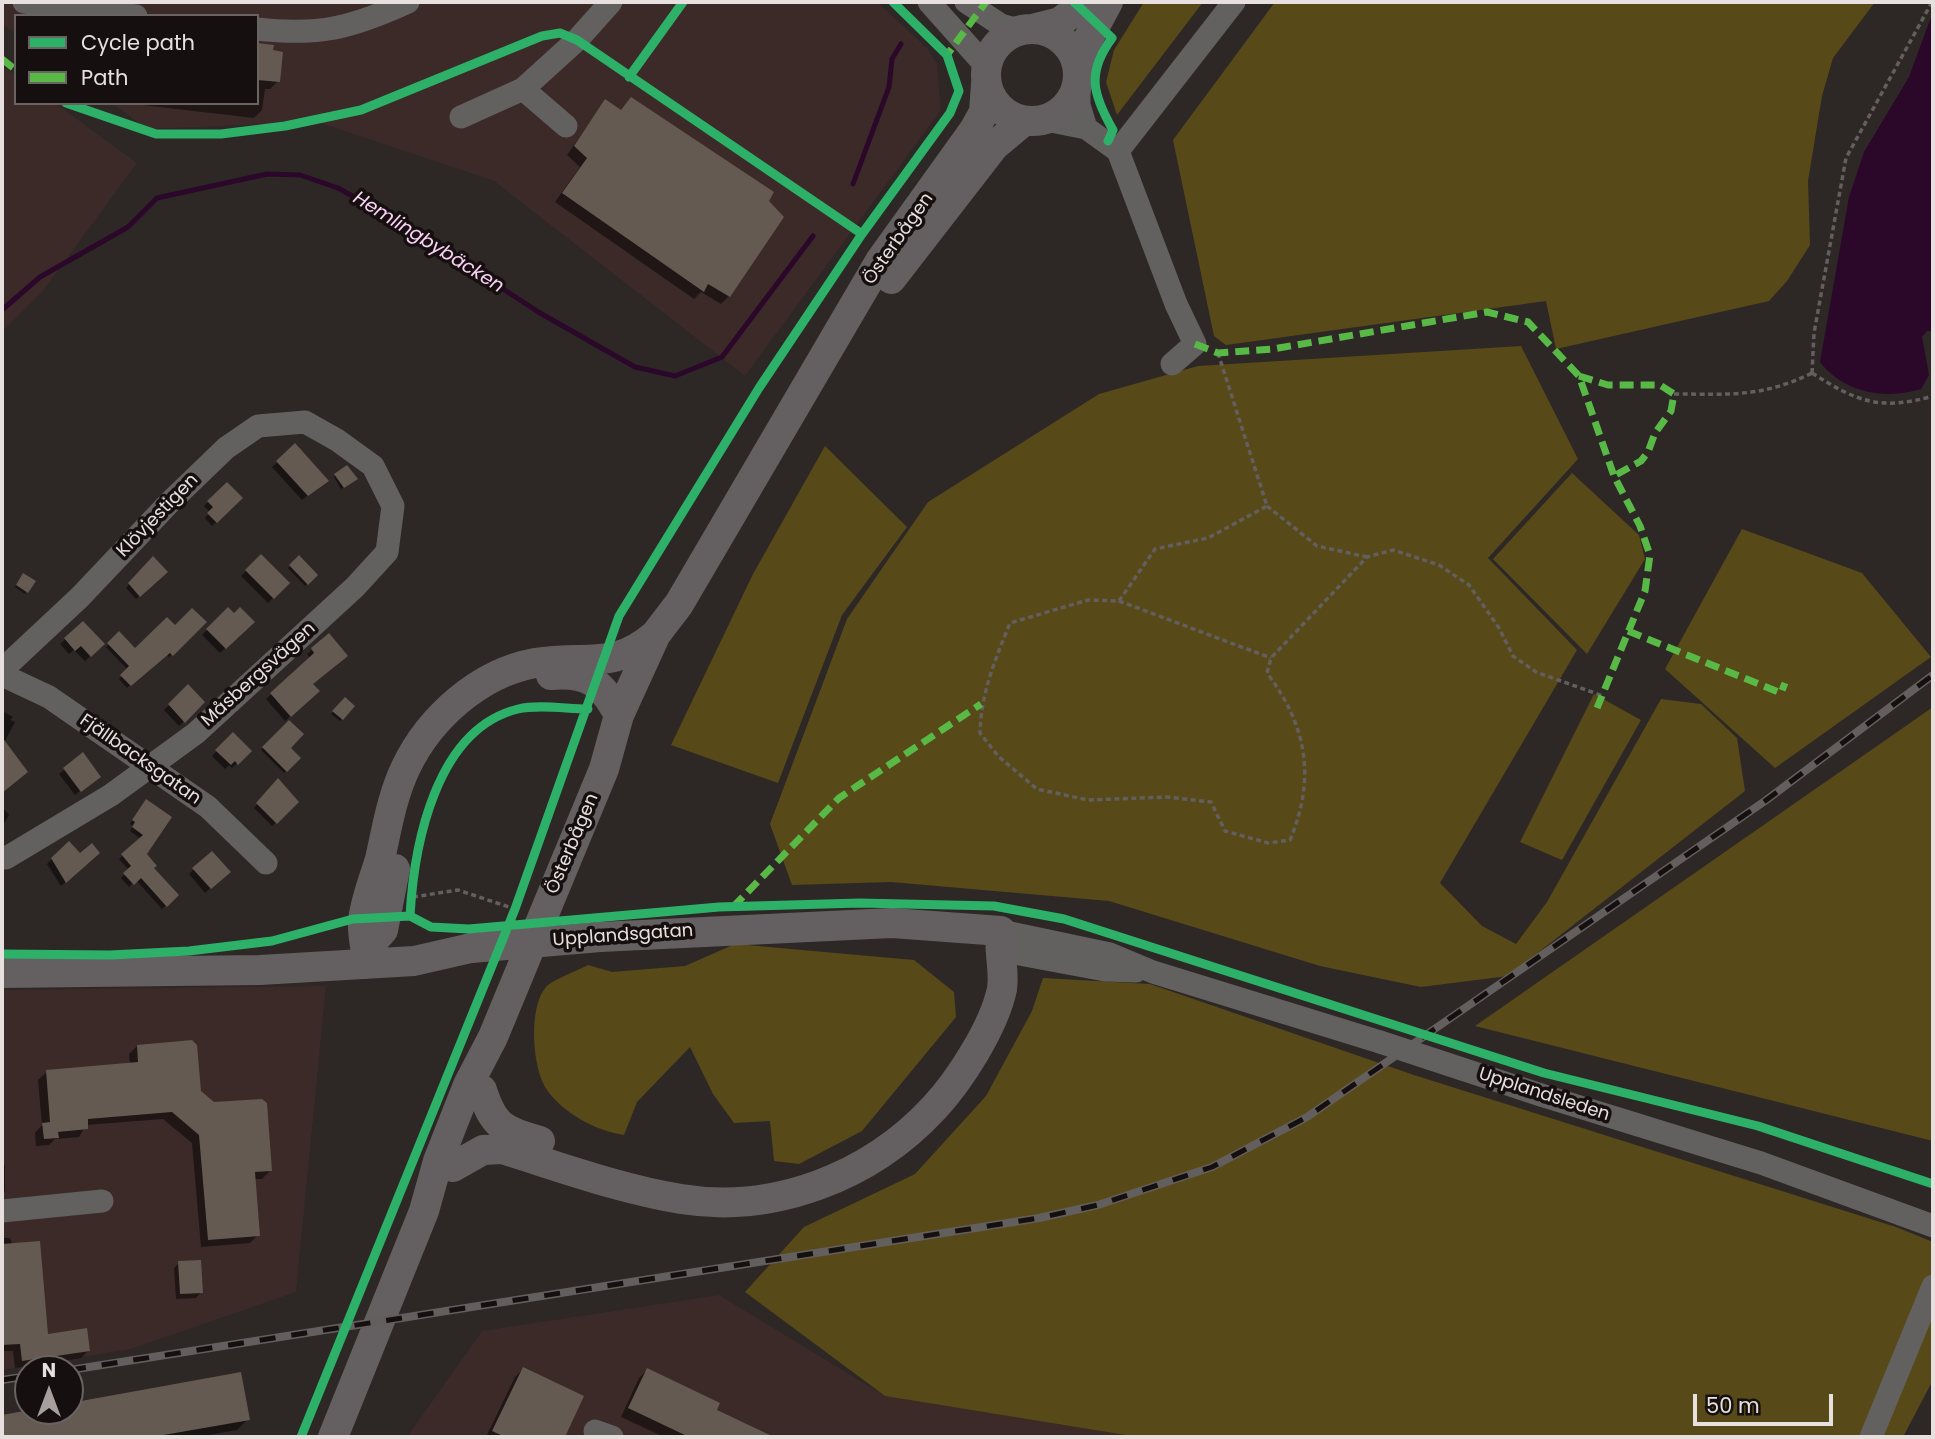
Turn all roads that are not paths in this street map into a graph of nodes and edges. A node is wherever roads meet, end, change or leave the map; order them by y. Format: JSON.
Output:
{"nodes":[{"id":1,"x":24,"y":2,"type":"edge"},
{"id":2,"x":408,"y":2,"type":"edge"},
{"id":3,"x":611,"y":2,"type":"edge"},
{"id":4,"x":929,"y":2,"type":"edge"},
{"id":5,"x":966,"y":2,"type":"edge"},
{"id":6,"x":1086,"y":2,"type":"edge"},
{"id":7,"x":1108,"y":2,"type":"edge"},
{"id":8,"x":1234,"y":2,"type":"edge"},
{"id":9,"x":120,"y":14,"type":"edge"},
{"id":10,"x":259,"y":29,"type":"edge"},
{"id":11,"x":1027,"y":29,"type":"junction"},
{"id":12,"x":986,"y":75,"type":"junction"},
{"id":13,"x":1079,"y":76,"type":"junction"},
{"id":14,"x":523,"y":89,"type":"junction"},
{"id":15,"x":461,"y":117,"type":"dead end"},
{"id":16,"x":1035,"y":120,"type":"junction"},
{"id":17,"x":566,"y":126,"type":"dead end"},
{"id":18,"x":1086,"y":128,"type":"junction"},
{"id":19,"x":1118,"y":151,"type":"junction"},
{"id":20,"x":1171,"y":364,"type":"dead end"},
{"id":21,"x":801,"y":392,"type":"junction"},
{"id":22,"x":337,"y":440,"type":"joint"},
{"id":23,"x":679,"y":604,"type":"junction"},
{"id":24,"x":656,"y":634,"type":"junction"},
{"id":25,"x":2,"y":670,"type":"edge"},
{"id":26,"x":2,"y":675,"type":"edge"},
{"id":27,"x":619,"y":715,"type":"junction"},
{"id":28,"x":151,"y":767,"type":"junction"},
{"id":29,"x":604,"y":769,"type":"junction"},
{"id":30,"x":6,"y":858,"type":"dead end"},
{"id":31,"x":266,"y":863,"type":"dead end"},
{"id":32,"x":1000,"y":941,"type":"junction"},
{"id":33,"x":367,"y":956,"type":"junction"},
{"id":34,"x":2,"y":973,"type":"edge"},
{"id":35,"x":493,"y":1037,"type":"junction"},
{"id":36,"x":482,"y":1090,"type":"junction"},
{"id":37,"x":453,"y":1167,"type":"junction"},
{"id":38,"x":102,"y":1201,"type":"dead end"},
{"id":39,"x":2,"y":1211,"type":"edge"},
{"id":40,"x":424,"y":1211,"type":"junction"},
{"id":41,"x":1933,"y":1226,"type":"edge"},
{"id":42,"x":1933,"y":1286,"type":"edge"},
{"id":43,"x":333,"y":1437,"type":"edge"},
{"id":44,"x":1871,"y":1437,"type":"edge"}],
"edges":[{"from":1,"to":9,"type":"street"},
{"from":2,"to":10,"type":"street"},
{"from":3,"to":14,"type":"street"},
{"from":4,"to":12,"type":"street"},
{"from":5,"to":11,"type":"street"},
{"from":6,"to":11,"type":"main road"},
{"from":7,"to":13,"type":"main road"},
{"from":8,"to":19,"type":"street"},
{"from":11,"to":12,"type":"main road"},
{"from":11,"to":13,"type":"main road"},
{"from":12,"to":16,"type":"main road"},
{"from":12,"to":21,"type":"main road","name":"Österbågen"},
{"from":13,"to":16,"type":"main road"},
{"from":13,"to":18,"type":"street"},
{"from":14,"to":15,"type":"street"},
{"from":14,"to":17,"type":"street"},
{"from":16,"to":18,"type":"street"},
{"from":16,"to":21,"type":"main road","name":"Österbågen"},
{"from":18,"to":19,"type":"street"},
{"from":19,"to":20,"type":"street"},
{"from":21,"to":23,"type":"main road","name":"Österbågen"},
{"from":22,"to":25,"type":"street","name":"Klövjestigen"},
{"from":22,"to":28,"type":"street","name":"Måsbergsvägen"},
{"from":23,"to":24,"type":"main road","name":"Österbågen"},
{"from":23,"to":29,"type":"main road","name":"Österbågen"},
{"from":24,"to":27,"type":"main road","name":"Österbågen"},
{"from":24,"to":33,"type":"main road"},
{"from":26,"to":28,"type":"street","name":"Fjällbacksgatan"},
{"from":27,"to":29,"type":"main road","name":"Österbågen"},
{"from":27,"to":33,"type":"main road"},
{"from":28,"to":30,"type":"street","name":"Måsbergsvägen"},
{"from":28,"to":31,"type":"street","name":"Fjällbacksgatan"},
{"from":29,"to":35,"type":"main road","name":"Österbågen"},
{"from":32,"to":33,"type":"main road","name":"Upplandsgatan","bridge":true},
{"from":32,"to":36,"type":"main road"},
{"from":32,"to":37,"type":"main road"},
{"from":32,"to":41,"type":"street","name":"Upplandsleden","bridge":true},
{"from":33,"to":34,"type":"main road","name":"Upplandsgatan"},
{"from":35,"to":36,"type":"main road","name":"Österbågen"},
{"from":35,"to":40,"type":"main road","name":"Österbågen"},
{"from":36,"to":37,"type":"main road","name":"Österbågen"},
{"from":37,"to":40,"type":"main road","name":"Österbågen"},
{"from":38,"to":39,"type":"street"},
{"from":40,"to":43,"type":"main road","name":"Österbågen"},
{"from":42,"to":44,"type":"street"}]}
